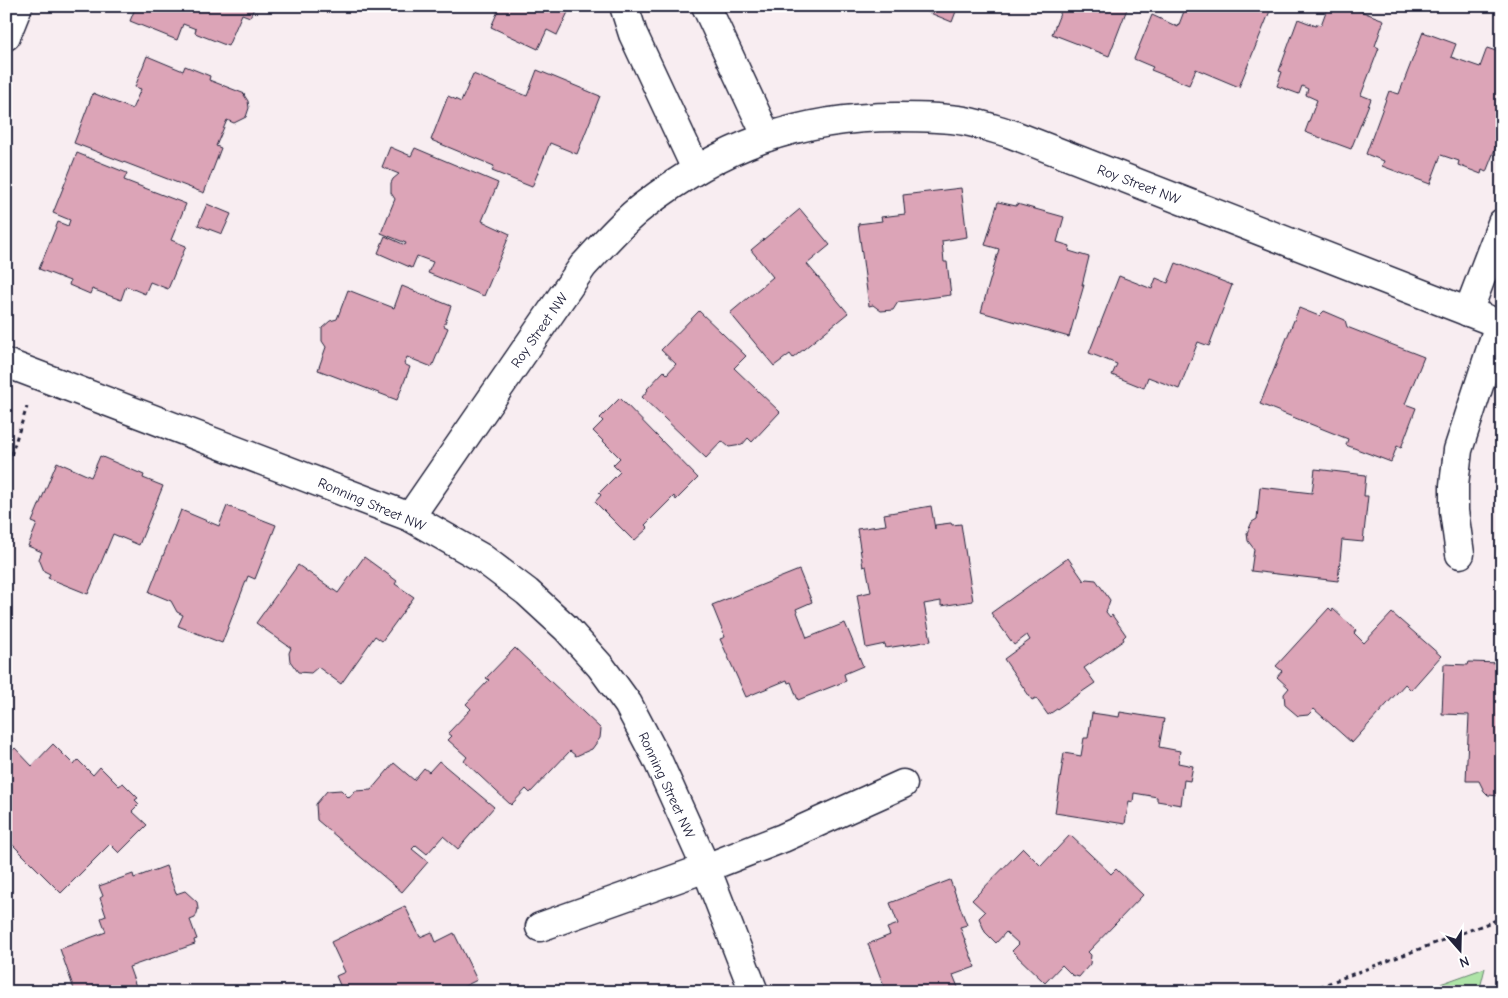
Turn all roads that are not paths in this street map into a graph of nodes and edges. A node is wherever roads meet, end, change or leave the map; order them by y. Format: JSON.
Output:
{"nodes":[{"id":1,"x":18,"y":6,"type":"edge"},
{"id":2,"x":624,"y":6,"type":"edge"},
{"id":3,"x":706,"y":6,"type":"edge"},
{"id":4,"x":6,"y":36,"type":"edge"},
{"id":5,"x":767,"y":137,"type":"junction"},
{"id":6,"x":696,"y":169,"type":"junction"},
{"id":7,"x":1502,"y":224,"type":"edge"},
{"id":8,"x":1468,"y":312,"type":"junction"},
{"id":9,"x":1500,"y":324,"type":"edge"},
{"id":10,"x":6,"y":363,"type":"edge"},
{"id":11,"x":410,"y":517,"type":"junction"},
{"id":12,"x":1460,"y":554,"type":"dead end"},
{"id":13,"x":903,"y":784,"type":"dead end"},
{"id":14,"x":706,"y":868,"type":"junction"},
{"id":15,"x":540,"y":927,"type":"dead end"},
{"id":16,"x":754,"y":992,"type":"edge"}],
"edges":[{"from":1,"to":4,"type":"street"},
{"from":2,"to":6,"type":"street"},
{"from":3,"to":5,"type":"street"},
{"from":5,"to":6,"type":"street","name":"Roy Street NW"},
{"from":5,"to":8,"type":"street","name":"Roy Street NW"},
{"from":6,"to":11,"type":"street","name":"Roy Street NW"},
{"from":7,"to":8,"type":"street"},
{"from":8,"to":9,"type":"street","name":"Roy Street NW"},
{"from":9,"to":12,"type":"street","name":"Roy Street NW"},
{"from":10,"to":11,"type":"street","name":"Ronning Street NW"},
{"from":11,"to":14,"type":"street","name":"Ronning Street NW"},
{"from":13,"to":14,"type":"street"},
{"from":14,"to":15,"type":"street"},
{"from":14,"to":16,"type":"street","name":"Ronning Street NW"}]}
